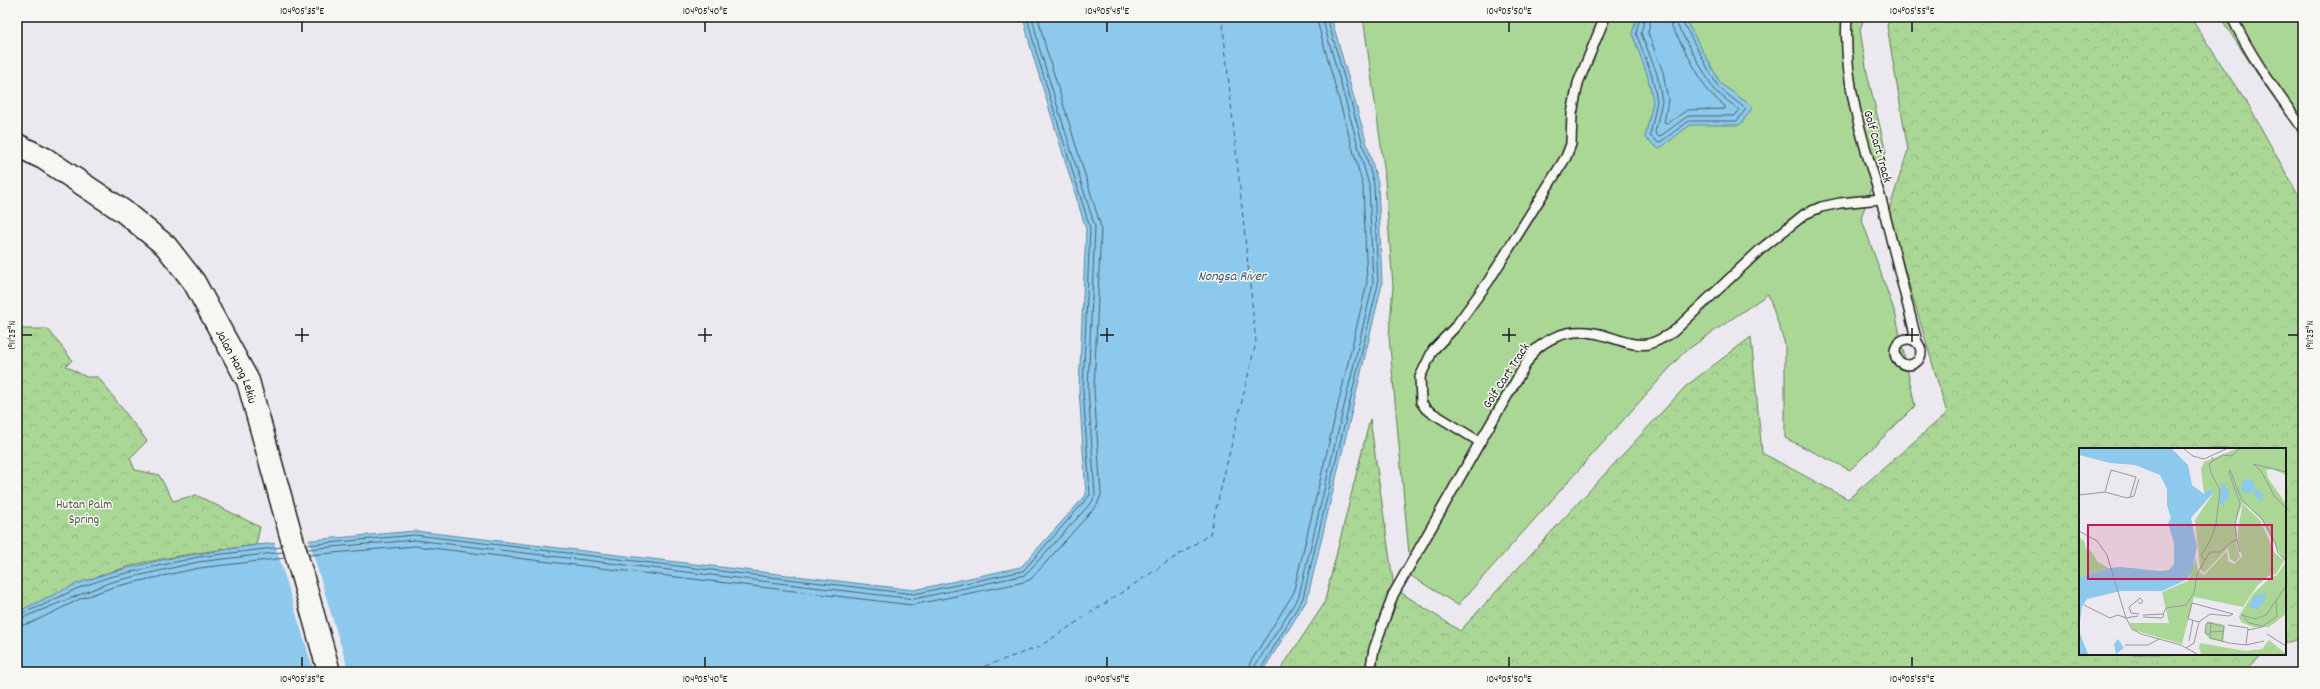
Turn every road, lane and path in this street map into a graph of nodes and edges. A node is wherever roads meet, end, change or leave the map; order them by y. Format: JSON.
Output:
{"nodes":[{"id":1,"x":1605,"y":17,"type":"edge"},
{"id":2,"x":1847,"y":17,"type":"edge"},
{"id":3,"x":2232,"y":17,"type":"edge"},
{"id":4,"x":2303,"y":129,"type":"edge"},
{"id":5,"x":17,"y":145,"type":"edge"},
{"id":6,"x":1881,"y":199,"type":"junction"},
{"id":7,"x":1917,"y":342,"type":"dead end"},
{"id":8,"x":1480,"y":442,"type":"junction"},
{"id":9,"x":329,"y":672,"type":"edge"},
{"id":10,"x":1370,"y":672,"type":"edge"}],
"edges":[{"from":1,"to":8,"type":"lane"},
{"from":2,"to":6,"type":"lane","name":"Golf Cart Track"},
{"from":3,"to":4,"type":"lane"},
{"from":5,"to":9,"type":"highway","name":"Jalan Hang Lekiu"},
{"from":6,"to":7,"type":"lane"},
{"from":6,"to":8,"type":"lane","name":"Golf Cart Track"},
{"from":8,"to":10,"type":"lane","name":"Golf Cart Track"}]}
